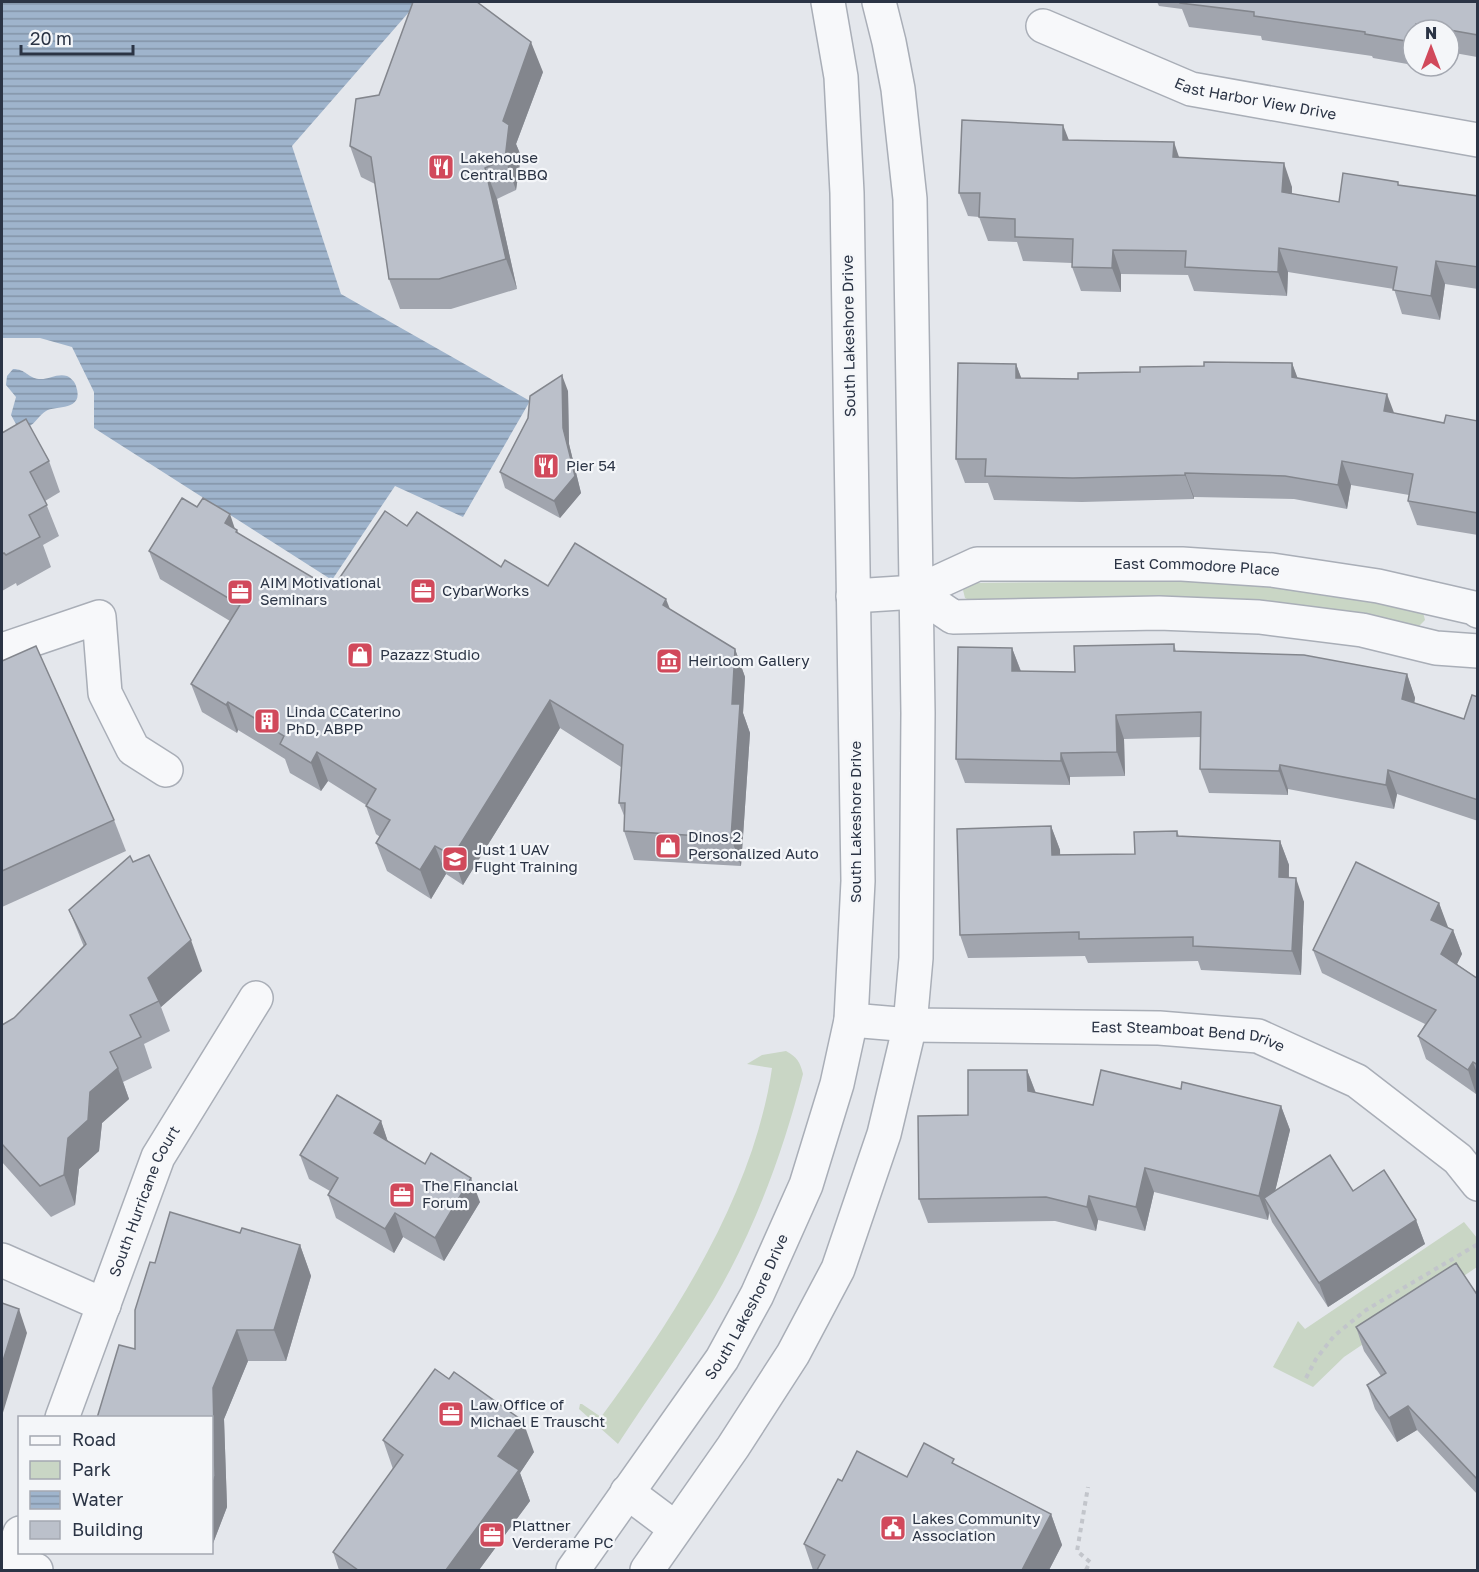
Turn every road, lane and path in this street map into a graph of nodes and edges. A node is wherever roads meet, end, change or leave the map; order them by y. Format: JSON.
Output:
{"nodes":[{"id":1,"x":828,"y":2,"type":"edge"},
{"id":2,"x":879,"y":2,"type":"edge"},
{"id":3,"x":1043,"y":26,"type":"dead end"},
{"id":4,"x":1478,"y":140,"type":"edge"},
{"id":5,"x":916,"y":592,"type":"junction"},
{"id":6,"x":853,"y":596,"type":"junction"},
{"id":7,"x":1478,"y":611,"type":"edge"},
{"id":8,"x":2,"y":650,"type":"edge"},
{"id":9,"x":1478,"y":651,"type":"edge"},
{"id":10,"x":166,"y":770,"type":"dead end"},
{"id":11,"x":256,"y":998,"type":"dead end"},
{"id":12,"x":851,"y":1020,"type":"junction"},
{"id":13,"x":910,"y":1024,"type":"junction"},
{"id":14,"x":1478,"y":1184,"type":"edge"},
{"id":15,"x":1478,"y":1244,"type":"edge"},
{"id":16,"x":2,"y":1260,"type":"edge"},
{"id":17,"x":104,"y":1305,"type":"junction"},
{"id":18,"x":1306,"y":1378,"type":"dead end"},
{"id":19,"x":63,"y":1416,"type":"edge"},
{"id":20,"x":1088,"y":1487,"type":"dead end"},
{"id":21,"x":627,"y":1492,"type":"junction"},
{"id":22,"x":675,"y":1528,"type":"junction"},
{"id":23,"x":573,"y":1570,"type":"edge"},
{"id":24,"x":647,"y":1570,"type":"edge"},
{"id":25,"x":1086,"y":1570,"type":"edge"}],
"edges":[{"from":1,"to":6,"type":"street","name":"South Lakeshore Drive"},
{"from":2,"to":5,"type":"street"},
{"from":3,"to":4,"type":"street","name":"East Harbor View Drive"},
{"from":5,"to":6,"type":"street","name":"East Commodore Place"},
{"from":5,"to":7,"type":"street","name":"East Commodore Place"},
{"from":5,"to":9,"type":"street"},
{"from":5,"to":13,"type":"street"},
{"from":6,"to":12,"type":"street","name":"South Lakeshore Drive"},
{"from":8,"to":10,"type":"street"},
{"from":11,"to":17,"type":"street","name":"South Hurricane Court"},
{"from":12,"to":13,"type":"street","name":"East Steamboat Bend Drive"},
{"from":12,"to":21,"type":"street","name":"South Lakeshore Drive"},
{"from":13,"to":14,"type":"street","name":"East Steamboat Bend Drive"},
{"from":13,"to":22,"type":"street"},
{"from":15,"to":18,"type":"path"},
{"from":16,"to":17,"type":"street"},
{"from":17,"to":19,"type":"street","name":"South Hurricane Court"},
{"from":20,"to":25,"type":"path"},
{"from":21,"to":22,"type":"street"},
{"from":21,"to":23,"type":"street","name":"South Lakeshore Drive"},
{"from":22,"to":24,"type":"street"}]}
